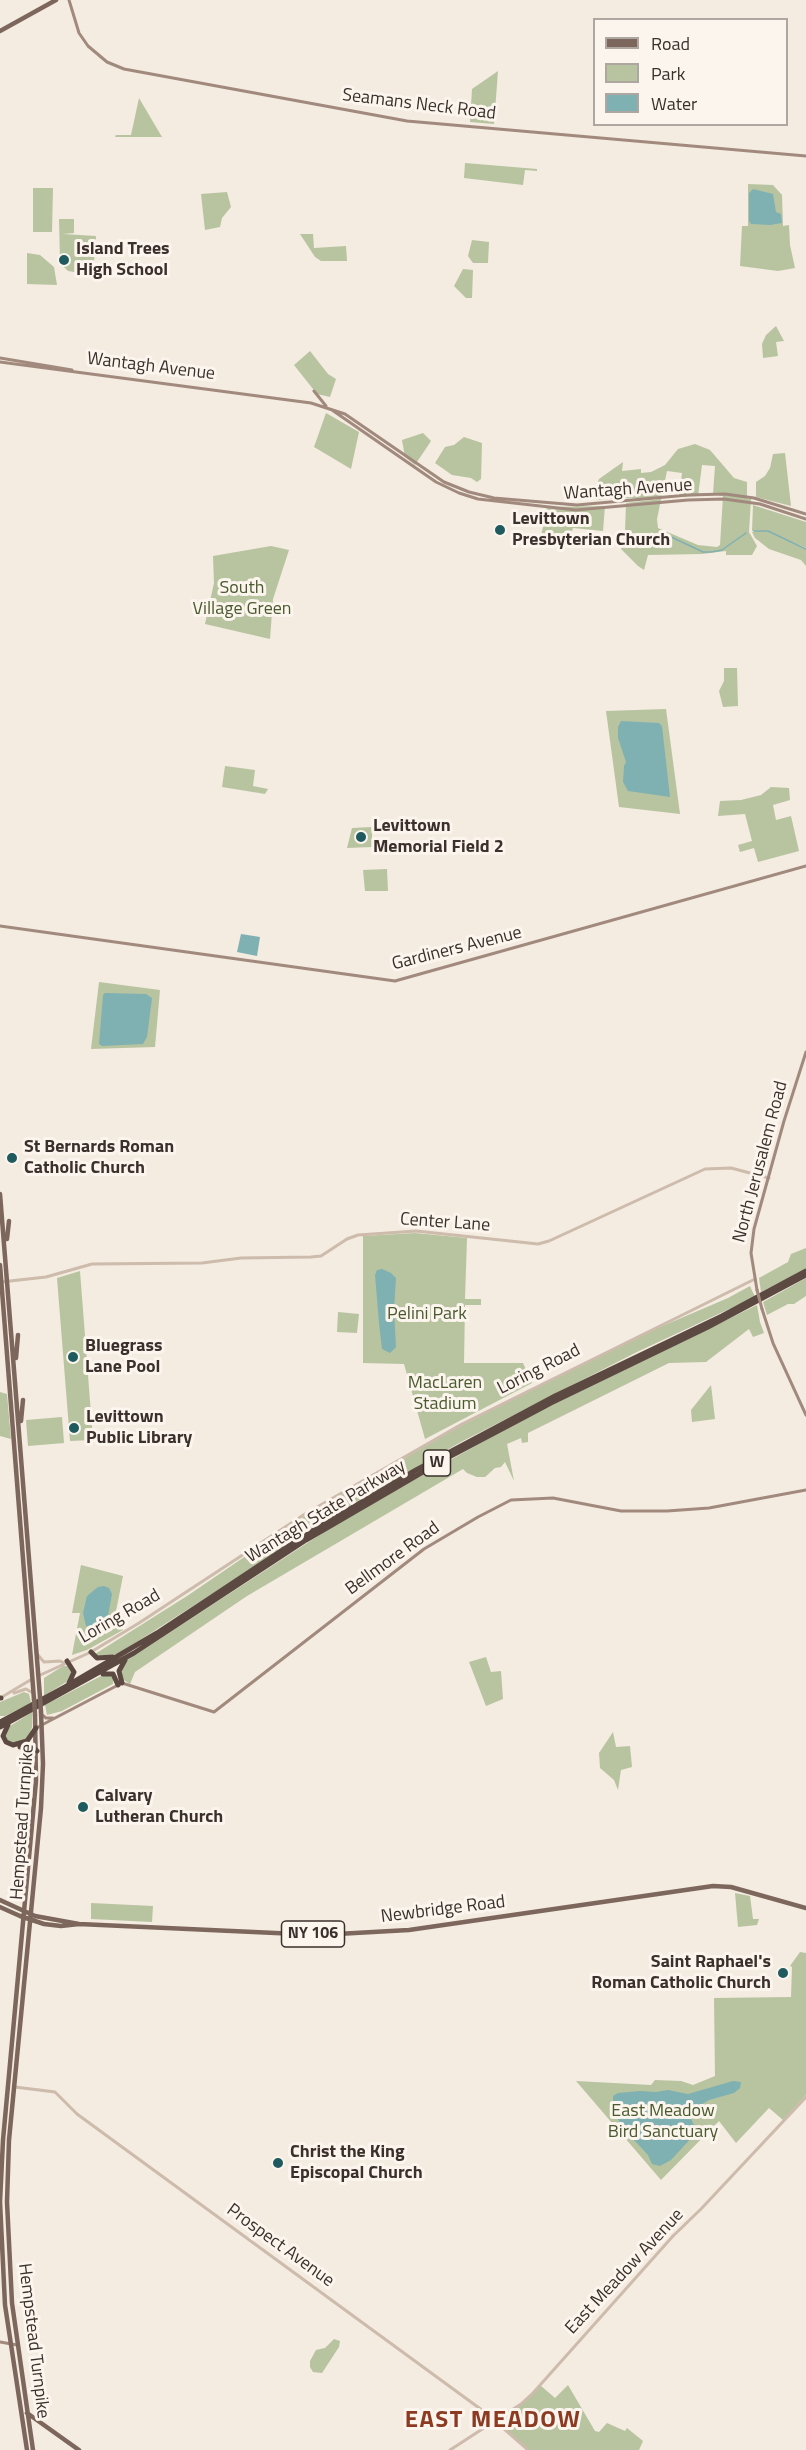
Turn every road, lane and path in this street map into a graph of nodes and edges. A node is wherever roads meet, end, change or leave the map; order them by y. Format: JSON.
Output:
{"nodes":[{"id":1,"x":56,"y":0,"type":"edge"},
{"id":2,"x":69,"y":0,"type":"edge"},
{"id":3,"x":0,"y":31,"type":"edge"},
{"id":4,"x":806,"y":156,"type":"edge"},
{"id":5,"x":0,"y":360,"type":"edge"},
{"id":6,"x":314,"y":391,"type":"dead end"},
{"id":7,"x":327,"y":408,"type":"junction"},
{"id":8,"x":562,"y":507,"type":"junction"},
{"id":9,"x":806,"y":514,"type":"edge"},
{"id":10,"x":806,"y":519,"type":"edge"},
{"id":11,"x":806,"y":866,"type":"edge"},
{"id":12,"x":0,"y":926,"type":"edge"},
{"id":13,"x":806,"y":1052,"type":"edge"},
{"id":14,"x":769,"y":1178,"type":"junction"},
{"id":15,"x":0,"y":1194,"type":"edge"},
{"id":16,"x":1,"y":1203,"type":"edge"},
{"id":17,"x":9,"y":1221,"type":"dead end"},
{"id":18,"x":6,"y":1250,"type":"junction"},
{"id":19,"x":0,"y":1265,"type":"edge"},
{"id":20,"x":806,"y":1271,"type":"edge"},
{"id":21,"x":806,"y":1275,"type":"edge"},
{"id":22,"x":754,"y":1279,"type":"junction"},
{"id":23,"x":8,"y":1281,"type":"junction"},
{"id":24,"x":1,"y":1282,"type":"edge"},
{"id":25,"x":18,"y":1335,"type":"dead end"},
{"id":26,"x":15,"y":1372,"type":"junction"},
{"id":27,"x":23,"y":1400,"type":"dead end"},
{"id":28,"x":806,"y":1414,"type":"edge"},
{"id":29,"x":20,"y":1436,"type":"junction"},
{"id":30,"x":806,"y":1490,"type":"edge"},
{"id":31,"x":36,"y":1651,"type":"junction"},
{"id":32,"x":91,"y":1652,"type":"junction"},
{"id":33,"x":126,"y":1654,"type":"junction"},
{"id":34,"x":65,"y":1662,"type":"junction"},
{"id":35,"x":38,"y":1676,"type":"junction"},
{"id":36,"x":32,"y":1679,"type":"junction"},
{"id":37,"x":85,"y":1682,"type":"junction"},
{"id":38,"x":120,"y":1684,"type":"junction"},
{"id":39,"x":65,"y":1688,"type":"junction"},
{"id":40,"x":9,"y":1694,"type":"junction"},
{"id":41,"x":34,"y":1697,"type":"junction"},
{"id":42,"x":0,"y":1698,"type":"edge"},
{"id":43,"x":39,"y":1714,"type":"junction"},
{"id":44,"x":58,"y":1717,"type":"junction"},
{"id":45,"x":4,"y":1720,"type":"edge"},
{"id":46,"x":39,"y":1726,"type":"junction"},
{"id":47,"x":0,"y":1727,"type":"edge"},
{"id":48,"x":0,"y":1745,"type":"edge"},
{"id":49,"x":37,"y":1751,"type":"junction"},
{"id":50,"x":36,"y":1781,"type":"junction"},
{"id":51,"x":41,"y":1808,"type":"junction"},
{"id":52,"x":0,"y":1900,"type":"edge"},
{"id":53,"x":0,"y":1907,"type":"edge"},
{"id":54,"x":806,"y":1908,"type":"edge"},
{"id":55,"x":24,"y":1915,"type":"junction"},
{"id":56,"x":30,"y":1917,"type":"junction"},
{"id":57,"x":8,"y":2086,"type":"junction"},
{"id":58,"x":15,"y":2087,"type":"junction"},
{"id":59,"x":806,"y":2097,"type":"edge"},
{"id":60,"x":0,"y":2342,"type":"edge"},
{"id":61,"x":10,"y":2344,"type":"junction"},
{"id":62,"x":17,"y":2345,"type":"junction"},
{"id":63,"x":20,"y":2408,"type":"junction"},
{"id":64,"x":28,"y":2413,"type":"junction"},
{"id":65,"x":496,"y":2421,"type":"junction"},
{"id":66,"x":27,"y":2450,"type":"edge"},
{"id":67,"x":33,"y":2450,"type":"edge"},
{"id":68,"x":78,"y":2450,"type":"edge"},
{"id":69,"x":450,"y":2450,"type":"edge"},
{"id":70,"x":528,"y":2450,"type":"edge"}],
"edges":[{"from":1,"to":3,"type":"main road"},
{"from":2,"to":4,"type":"main road","name":"Seamans Neck Road"},
{"from":5,"to":7,"type":"main road","name":"Wantagh Avenue"},
{"from":6,"to":7,"type":"main road"},
{"from":7,"to":8,"type":"main road","name":"Wantagh Avenue"},
{"from":8,"to":9,"type":"main road","name":"Wantagh Avenue"},
{"from":8,"to":10,"type":"main road","name":"Wantagh Avenue"},
{"from":11,"to":12,"type":"main road","name":"Gardiners Avenue"},
{"from":13,"to":14,"type":"main road","name":"North Jerusalem Road"},
{"from":14,"to":22,"type":"main road","name":"North Jerusalem Road"},
{"from":14,"to":23,"type":"street","name":"Center Lane"},
{"from":15,"to":16,"type":"main road","name":"Hempstead Turnpike"},
{"from":16,"to":18,"type":"main road","name":"Hempstead Turnpike"},
{"from":17,"to":18,"type":"main road"},
{"from":18,"to":23,"type":"main road","name":"Hempstead Turnpike"},
{"from":19,"to":24,"type":"main road","name":"Hempstead Turnpike"},
{"from":20,"to":33,"type":"highway","name":"Wantagh State Parkway","number":"W"},
{"from":21,"to":33,"type":"highway","name":"Wantagh State Parkway","number":"W"},
{"from":22,"to":28,"type":"main road","name":"North Jerusalem Road","bridge":true},
{"from":22,"to":32,"type":"street","name":"Loring Road"},
{"from":23,"to":24,"type":"street","name":"Center Lane"},
{"from":23,"to":26,"type":"main road","name":"Hempstead Turnpike"},
{"from":24,"to":36,"type":"main road","name":"Hempstead Turnpike"},
{"from":25,"to":26,"type":"main road"},
{"from":26,"to":29,"type":"main road","name":"Hempstead Turnpike"},
{"from":27,"to":29,"type":"main road"},
{"from":29,"to":31,"type":"main road","name":"Hempstead Turnpike"},
{"from":30,"to":38,"type":"main road","name":"Bellmore Road"},
{"from":31,"to":34,"type":"street"},
{"from":31,"to":35,"type":"main road","name":"Hempstead Turnpike"},
{"from":32,"to":33,"type":"highway"},
{"from":32,"to":34,"type":"street","name":"Loring Road"},
{"from":33,"to":37,"type":"highway","name":"Wantagh State Parkway","number":"W"},
{"from":33,"to":38,"type":"highway"},
{"from":33,"to":39,"type":"highway","name":"Wantagh State Parkway","number":"W"},
{"from":34,"to":35,"type":"street","name":"Loring Road"},
{"from":34,"to":39,"type":"highway"},
{"from":35,"to":36,"type":"street","name":"Loring Road"},
{"from":35,"to":43,"type":"main road","name":"Hempstead Turnpike","bridge":true},
{"from":36,"to":40,"type":"street","name":"Loring Road"},
{"from":36,"to":41,"type":"main road","name":"Hempstead Turnpike"},
{"from":37,"to":38,"type":"highway"},
{"from":37,"to":45,"type":"highway","name":"Wantagh State Parkway","number":"W"},
{"from":38,"to":44,"type":"main road"},
{"from":39,"to":45,"type":"highway","name":"Wantagh State Parkway","number":"W"},
{"from":40,"to":41,"type":"street"},
{"from":40,"to":42,"type":"street","name":"Loring Road"},
{"from":41,"to":43,"type":"main road","name":"Hempstead Turnpike","bridge":true},
{"from":43,"to":44,"type":"main road"},
{"from":43,"to":46,"type":"main road","name":"Hempstead Turnpike"},
{"from":44,"to":46,"type":"main road"},
{"from":45,"to":46,"type":"highway"},
{"from":45,"to":47,"type":"highway","name":"Wantagh State Parkway","number":"W"},
{"from":46,"to":49,"type":"main road","name":"Hempstead Turnpike"},
{"from":46,"to":51,"type":"main road","name":"Hempstead Turnpike"},
{"from":48,"to":49,"type":"highway"},
{"from":49,"to":50,"type":"main road","name":"Hempstead Turnpike"},
{"from":50,"to":51,"type":"main road"},
{"from":50,"to":55,"type":"main road","name":"Hempstead Turnpike"},
{"from":51,"to":56,"type":"main road","name":"Hempstead Turnpike"},
{"from":52,"to":55,"type":"main road","number":"NY 106"},
{"from":53,"to":55,"type":"main road","number":"NY 106"},
{"from":54,"to":56,"type":"main road","name":"Newbridge Road","number":"NY 106"},
{"from":55,"to":56,"type":"main road","name":"Newbridge Road","number":"NY 106"},
{"from":55,"to":57,"type":"main road","name":"Hempstead Turnpike"},
{"from":56,"to":58,"type":"main road","name":"Hempstead Turnpike"},
{"from":57,"to":58,"type":"street","name":"Prospect Avenue"},
{"from":57,"to":61,"type":"main road","name":"Hempstead Turnpike"},
{"from":58,"to":62,"type":"main road","name":"Hempstead Turnpike"},
{"from":58,"to":65,"type":"street","name":"Prospect Avenue"},
{"from":59,"to":65,"type":"street","name":"East Meadow Avenue"},
{"from":60,"to":61,"type":"main road"},
{"from":61,"to":62,"type":"main road"},
{"from":61,"to":63,"type":"main road","name":"Hempstead Turnpike"},
{"from":62,"to":64,"type":"main road","name":"Hempstead Turnpike"},
{"from":63,"to":64,"type":"main road"},
{"from":63,"to":66,"type":"main road","name":"Hempstead Turnpike"},
{"from":64,"to":67,"type":"main road","name":"Hempstead Turnpike"},
{"from":64,"to":68,"type":"main road"},
{"from":65,"to":69,"type":"street","name":"East Meadow Avenue"},
{"from":65,"to":70,"type":"street","name":"Prospect Avenue"}]}
